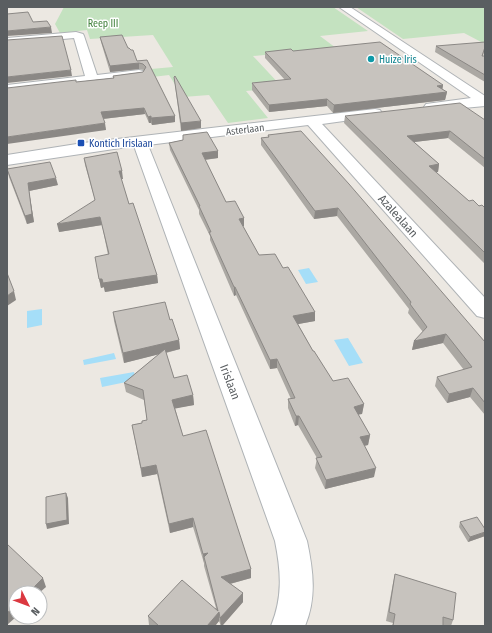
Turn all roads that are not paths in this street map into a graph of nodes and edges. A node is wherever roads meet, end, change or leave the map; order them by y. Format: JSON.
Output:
{"nodes":[{"id":1,"x":344,"y":7,"type":"edge"},
{"id":2,"x":7,"y":41,"type":"edge"},
{"id":3,"x":139,"y":74,"type":"edge"},
{"id":4,"x":92,"y":79,"type":"junction"},
{"id":5,"x":7,"y":89,"type":"edge"},
{"id":6,"x":484,"y":101,"type":"edge"},
{"id":7,"x":421,"y":108,"type":"edge"},
{"id":8,"x":390,"y":112,"type":"edge"},
{"id":9,"x":312,"y":121,"type":"junction"},
{"id":10,"x":139,"y":141,"type":"junction"},
{"id":11,"x":7,"y":160,"type":"edge"},
{"id":12,"x":485,"y":311,"type":"edge"},
{"id":13,"x":288,"y":626,"type":"edge"}],
"edges":[{"from":1,"to":6,"type":"street"},
{"from":2,"to":4,"type":"street"},
{"from":3,"to":4,"type":"street"},
{"from":4,"to":5,"type":"street"},
{"from":6,"to":7,"type":"street"},
{"from":8,"to":9,"type":"street","name":"Asterlaan"},
{"from":9,"to":10,"type":"street","name":"Asterlaan"},
{"from":9,"to":12,"type":"street","name":"Azalealaan"},
{"from":10,"to":11,"type":"street","name":"Asterlaan"},
{"from":10,"to":13,"type":"street","name":"Irislaan"}]}
